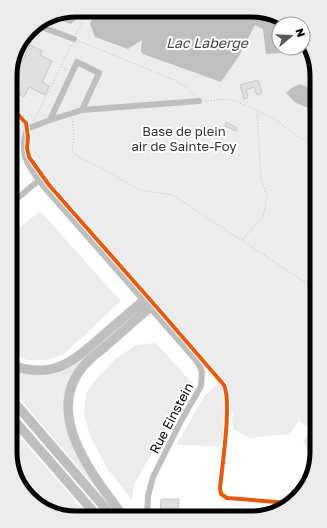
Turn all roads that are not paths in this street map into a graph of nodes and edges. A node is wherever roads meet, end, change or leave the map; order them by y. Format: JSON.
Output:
{"nodes":[{"id":1,"x":43,"y":28,"type":"edge"},
{"id":2,"x":74,"y":39,"type":"road end"},
{"id":3,"x":199,"y":101,"type":"road end"},
{"id":4,"x":82,"y":110,"type":"junction"},
{"id":5,"x":17,"y":114,"type":"edge"},
{"id":6,"x":50,"y":120,"type":"junction"},
{"id":7,"x":27,"y":129,"type":"junction"},
{"id":8,"x":39,"y":180,"type":"junction"},
{"id":9,"x":17,"y":199,"type":"edge"},
{"id":10,"x":146,"y":304,"type":"junction"},
{"id":11,"x":17,"y":367,"type":"edge"},
{"id":12,"x":17,"y":405,"type":"edge"},
{"id":13,"x":17,"y":423,"type":"edge"},
{"id":14,"x":93,"y":511,"type":"edge"},
{"id":15,"x":108,"y":511,"type":"edge"},
{"id":16,"x":119,"y":511,"type":"edge"},
{"id":17,"x":147,"y":511,"type":"edge"}],
"edges":[{"from":1,"to":2,"type":"street"},
{"from":3,"to":4,"type":"street"},
{"from":4,"to":6,"type":"street"},
{"from":4,"to":6,"type":"street"},
{"from":5,"to":7,"type":"street"},
{"from":6,"to":7,"type":"street"},
{"from":7,"to":8,"type":"street","name":"Rue Einstein"},
{"from":8,"to":9,"type":"street"},
{"from":8,"to":10,"type":"street","name":"Rue Einstein"},
{"from":10,"to":11,"type":"highway"},
{"from":10,"to":16,"type":"highway"},
{"from":10,"to":17,"type":"street","name":"Rue Einstein"},
{"from":12,"to":15,"type":"highway"},
{"from":13,"to":14,"type":"highway"}]}
